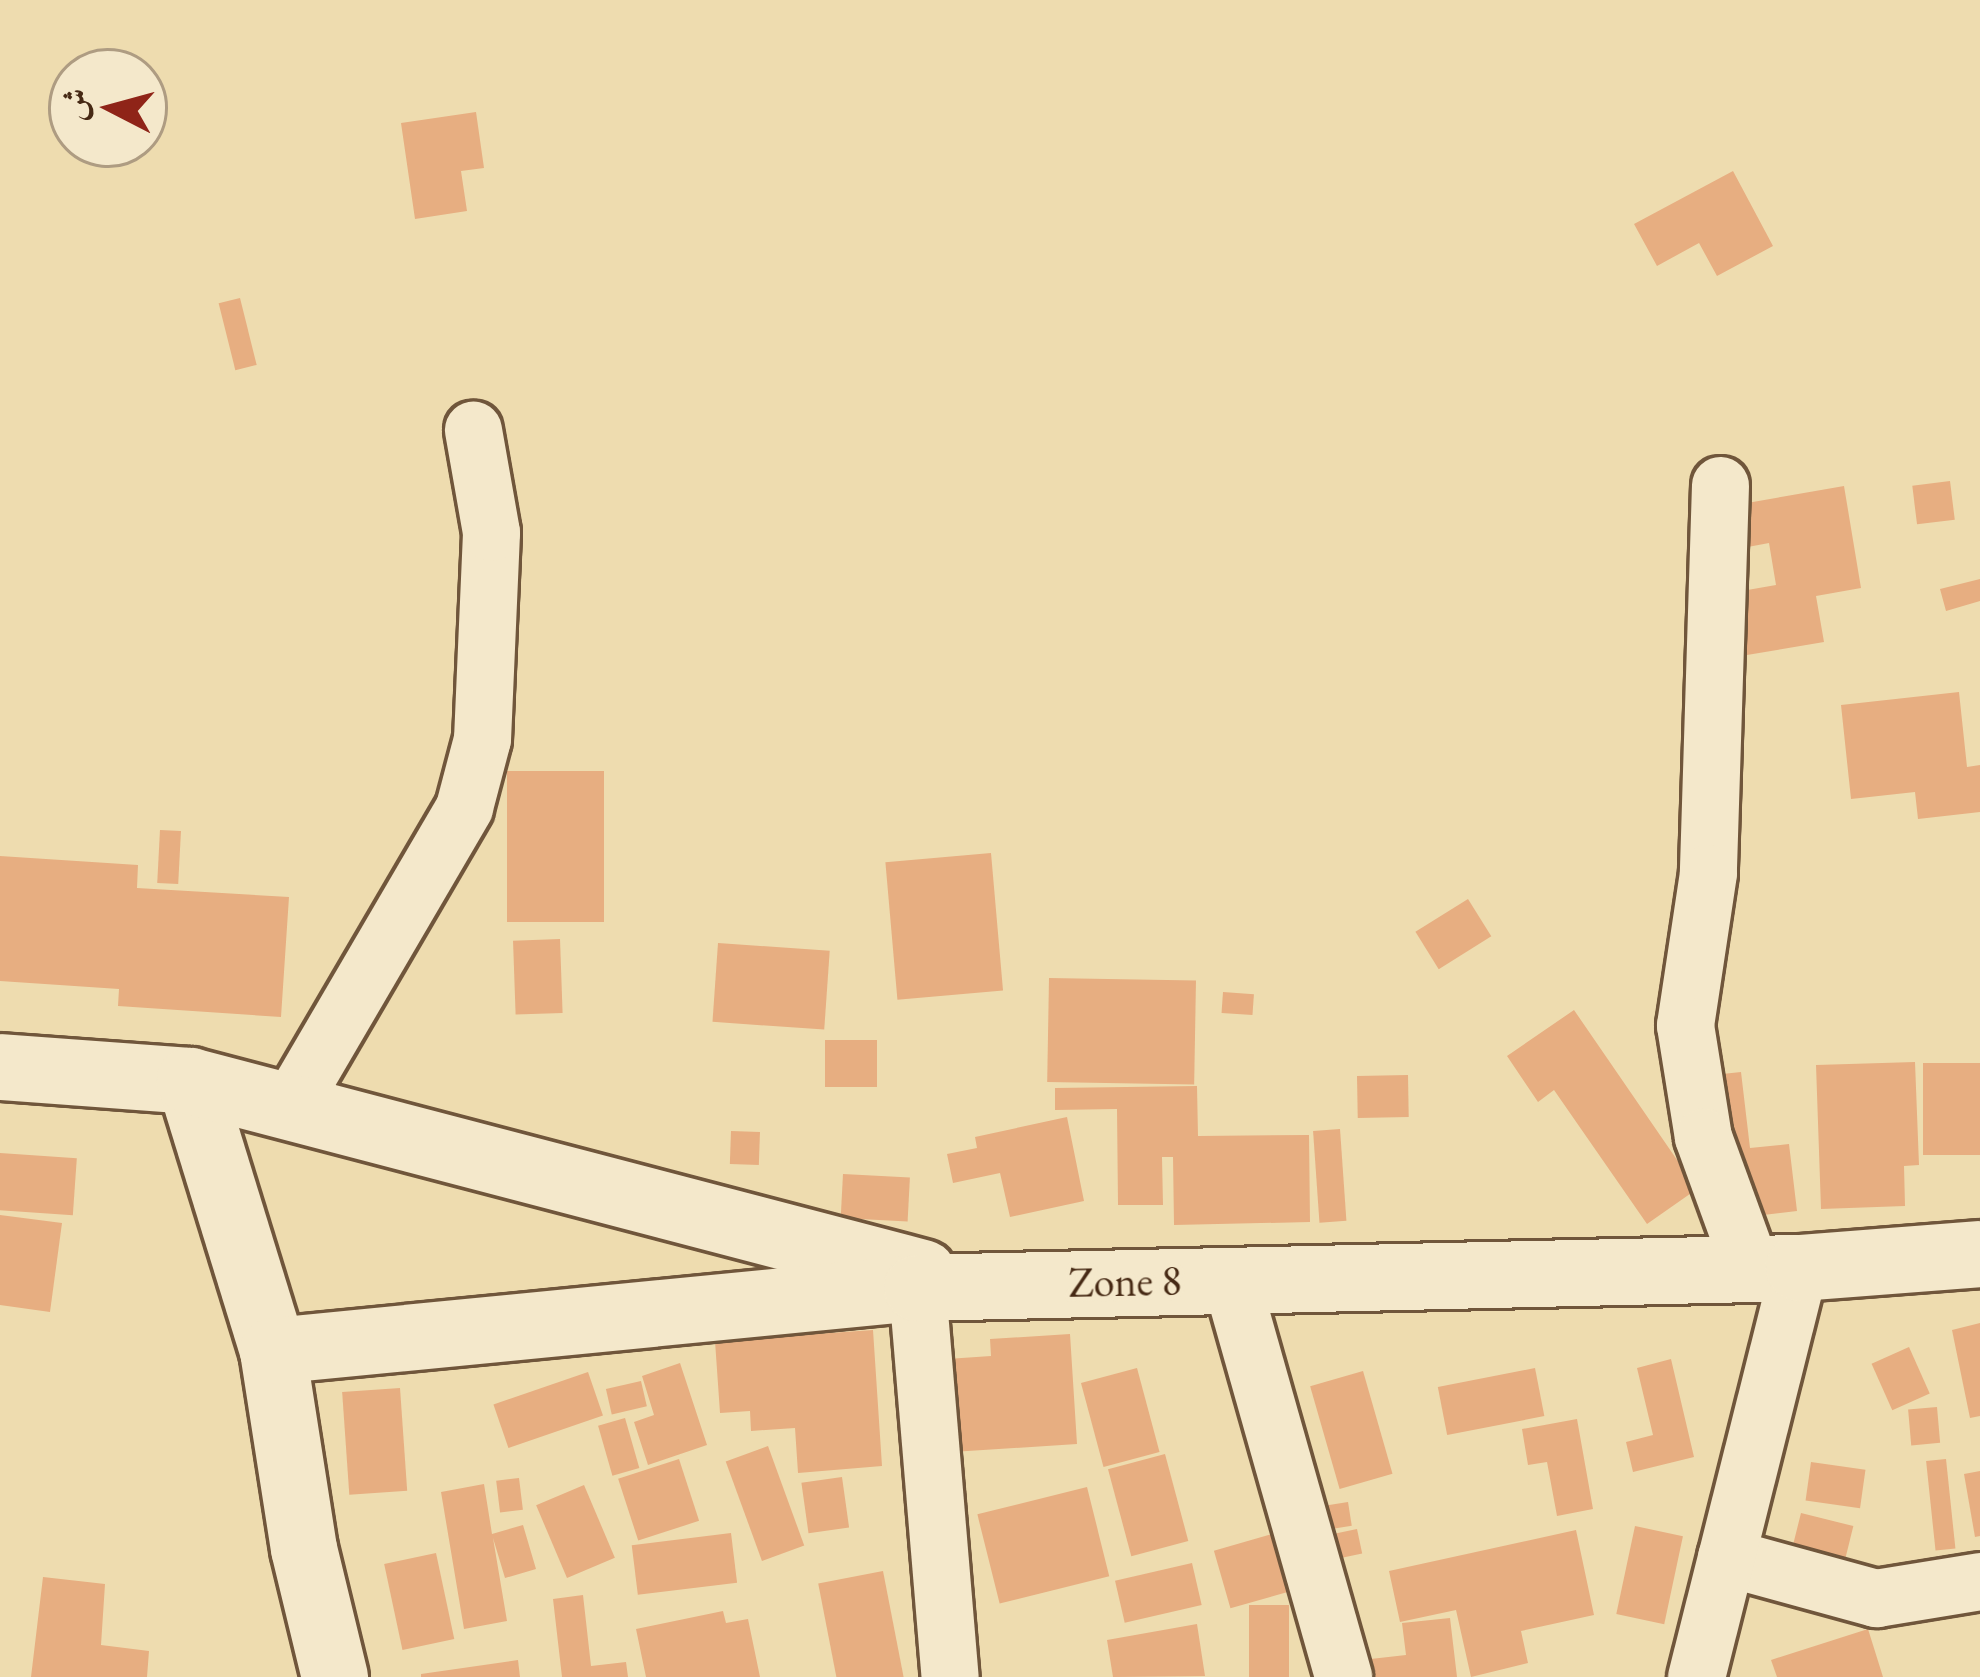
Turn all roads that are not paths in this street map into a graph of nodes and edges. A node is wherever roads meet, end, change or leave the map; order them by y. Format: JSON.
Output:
{"nodes":[{"id":1,"x":473,"y":430,"type":"dead end"},
{"id":2,"x":1720,"y":485,"type":"dead end"},
{"id":3,"x":0,"y":1066,"type":"edge"},
{"id":4,"x":190,"y":1081,"type":"junction"},
{"id":5,"x":289,"y":1107,"type":"junction"},
{"id":6,"x":1980,"y":1254,"type":"edge"},
{"id":7,"x":1775,"y":1268,"type":"junction"},
{"id":8,"x":1231,"y":1280,"type":"junction"},
{"id":9,"x":944,"y":1287,"type":"junction"},
{"id":10,"x":273,"y":1351,"type":"junction"},
{"id":11,"x":1726,"y":1557,"type":"junction"},
{"id":12,"x":1980,"y":1581,"type":"edge"},
{"id":13,"x":335,"y":1677,"type":"edge"},
{"id":14,"x":950,"y":1677,"type":"edge"},
{"id":15,"x":1343,"y":1677,"type":"edge"},
{"id":16,"x":1696,"y":1677,"type":"edge"}],
"edges":[{"from":1,"to":5,"type":"street"},
{"from":2,"to":7,"type":"street"},
{"from":3,"to":4,"type":"main road"},
{"from":4,"to":5,"type":"main road"},
{"from":4,"to":10,"type":"main road"},
{"from":5,"to":9,"type":"main road"},
{"from":6,"to":7,"type":"main road","name":"Zone 8"},
{"from":7,"to":8,"type":"main road","name":"Zone 8"},
{"from":7,"to":11,"type":"street"},
{"from":8,"to":9,"type":"main road","name":"Zone 8"},
{"from":8,"to":15,"type":"street"},
{"from":9,"to":10,"type":"main road","name":"Zone 8"},
{"from":9,"to":14,"type":"street"},
{"from":10,"to":13,"type":"main road"},
{"from":11,"to":12,"type":"street"},
{"from":11,"to":16,"type":"street"}]}
